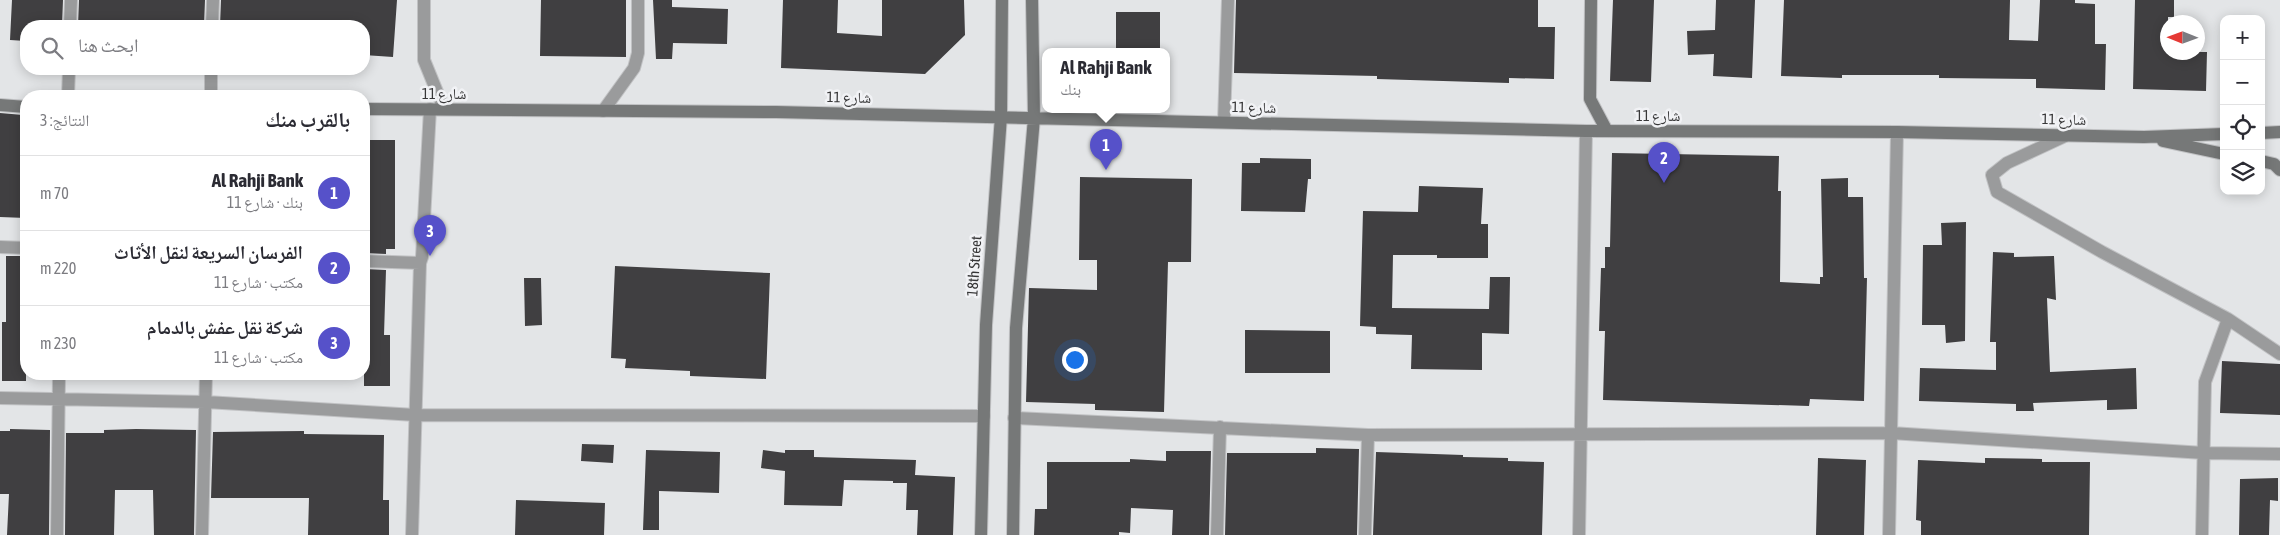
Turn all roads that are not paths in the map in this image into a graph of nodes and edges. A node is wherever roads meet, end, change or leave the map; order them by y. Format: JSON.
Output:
{"nodes":[{"id":1,"x":71,"y":0,"type":"edge"},
{"id":2,"x":214,"y":0,"type":"edge"},
{"id":3,"x":424,"y":0,"type":"edge"},
{"id":4,"x":638,"y":0,"type":"edge"},
{"id":5,"x":1002,"y":0,"type":"edge"},
{"id":6,"x":1032,"y":0,"type":"edge"},
{"id":7,"x":1228,"y":0,"type":"edge"},
{"id":8,"x":1591,"y":0,"type":"edge"},
{"id":9,"x":70,"y":20,"type":"edge"},
{"id":10,"x":212,"y":20,"type":"edge"},
{"id":11,"x":69,"y":75,"type":"edge"},
{"id":12,"x":211,"y":75,"type":"edge"},
{"id":13,"x":68,"y":90,"type":"edge"},
{"id":14,"x":211,"y":90,"type":"edge"},
{"id":15,"x":0,"y":105,"type":"edge"},
{"id":16,"x":20,"y":107,"type":"edge"},
{"id":17,"x":430,"y":109,"type":"junction"},
{"id":18,"x":444,"y":109,"type":"junction"},
{"id":19,"x":370,"y":110,"type":"edge"},
{"id":20,"x":603,"y":111,"type":"junction"},
{"id":21,"x":1001,"y":116,"type":"junction"},
{"id":22,"x":1034,"y":118,"type":"junction"},
{"id":23,"x":1224,"y":122,"type":"junction"},
{"id":24,"x":1607,"y":131,"type":"junction"},
{"id":25,"x":1586,"y":132,"type":"junction"},
{"id":26,"x":1897,"y":132,"type":"junction"},
{"id":27,"x":2280,"y":132,"type":"edge"},
{"id":28,"x":2265,"y":133,"type":"edge"},
{"id":29,"x":2220,"y":134,"type":"edge"},
{"id":30,"x":2065,"y":136,"type":"junction"},
{"id":31,"x":2144,"y":137,"type":"junction"},
{"id":32,"x":2220,"y":153,"type":"edge"},
{"id":33,"x":2265,"y":162,"type":"edge"},
{"id":34,"x":2280,"y":170,"type":"edge"},
{"id":35,"x":0,"y":247,"type":"edge"},
{"id":36,"x":20,"y":248,"type":"edge"},
{"id":37,"x":370,"y":261,"type":"edge"},
{"id":38,"x":420,"y":263,"type":"junction"},
{"id":39,"x":2228,"y":318,"type":"junction"},
{"id":40,"x":2280,"y":354,"type":"edge"},
{"id":41,"x":59,"y":380,"type":"edge"},
{"id":42,"x":206,"y":380,"type":"edge"},
{"id":43,"x":0,"y":398,"type":"edge"},
{"id":44,"x":59,"y":398,"type":"junction"},
{"id":45,"x":206,"y":402,"type":"junction"},
{"id":46,"x":415,"y":414,"type":"junction"},
{"id":47,"x":984,"y":416,"type":"junction"},
{"id":48,"x":1014,"y":418,"type":"junction"},
{"id":49,"x":1220,"y":428,"type":"junction"},
{"id":50,"x":1891,"y":433,"type":"junction"},
{"id":51,"x":1368,"y":434,"type":"junction"},
{"id":52,"x":1581,"y":434,"type":"junction"},
{"id":53,"x":2204,"y":453,"type":"junction"},
{"id":54,"x":2280,"y":454,"type":"edge"},
{"id":55,"x":57,"y":535,"type":"edge"},
{"id":56,"x":202,"y":535,"type":"edge"},
{"id":57,"x":412,"y":535,"type":"edge"},
{"id":58,"x":981,"y":535,"type":"edge"},
{"id":59,"x":1013,"y":535,"type":"edge"},
{"id":60,"x":1217,"y":535,"type":"edge"},
{"id":61,"x":1365,"y":535,"type":"edge"},
{"id":62,"x":1579,"y":535,"type":"edge"},
{"id":63,"x":1889,"y":535,"type":"edge"},
{"id":64,"x":2202,"y":535,"type":"edge"}],
"edges":[{"from":1,"to":9,"type":"street"},
{"from":2,"to":10,"type":"street"},
{"from":3,"to":18,"type":"street"},
{"from":4,"to":20,"type":"street"},
{"from":5,"to":21,"type":"street","name":"18th Street"},
{"from":6,"to":22,"type":"street"},
{"from":7,"to":23,"type":"street"},
{"from":8,"to":24,"type":"street"},
{"from":11,"to":13,"type":"street"},
{"from":12,"to":14,"type":"street"},
{"from":15,"to":16,"type":"street"},
{"from":17,"to":18,"type":"street","name":"شارع 11"},
{"from":17,"to":19,"type":"street","name":"شارع 11"},
{"from":17,"to":38,"type":"street"},
{"from":18,"to":20,"type":"street","name":"شارع 11"},
{"from":20,"to":21,"type":"street","name":"شارع 11"},
{"from":21,"to":22,"type":"street","name":"شارع 11"},
{"from":21,"to":47,"type":"street","name":"18th Street"},
{"from":22,"to":23,"type":"street","name":"شارع 11"},
{"from":22,"to":48,"type":"street"},
{"from":23,"to":25,"type":"street","name":"شارع 11"},
{"from":24,"to":25,"type":"street","name":"شارع 11"},
{"from":24,"to":26,"type":"street","name":"شارع 11"},
{"from":25,"to":52,"type":"street"},
{"from":26,"to":30,"type":"street","name":"شارع 11"},
{"from":26,"to":50,"type":"street"},
{"from":27,"to":28,"type":"street"},
{"from":29,"to":31,"type":"street","name":"شارع 11"},
{"from":30,"to":31,"type":"street","name":"شارع 11"},
{"from":30,"to":39,"type":"street"},
{"from":31,"to":32,"type":"street","name":"شارع 11"},
{"from":33,"to":34,"type":"street"},
{"from":35,"to":36,"type":"street"},
{"from":37,"to":38,"type":"street"},
{"from":38,"to":46,"type":"street"},
{"from":39,"to":40,"type":"street"},
{"from":39,"to":53,"type":"street"},
{"from":41,"to":44,"type":"street"},
{"from":42,"to":45,"type":"street"},
{"from":43,"to":44,"type":"street"},
{"from":44,"to":45,"type":"street"},
{"from":44,"to":55,"type":"street"},
{"from":45,"to":46,"type":"street"},
{"from":45,"to":56,"type":"street"},
{"from":46,"to":47,"type":"street"},
{"from":46,"to":57,"type":"street"},
{"from":47,"to":58,"type":"street","name":"18th Street"},
{"from":48,"to":49,"type":"street"},
{"from":48,"to":59,"type":"street"},
{"from":49,"to":51,"type":"street"},
{"from":49,"to":60,"type":"street"},
{"from":50,"to":52,"type":"street"},
{"from":50,"to":53,"type":"street"},
{"from":50,"to":63,"type":"street"},
{"from":51,"to":52,"type":"street"},
{"from":51,"to":61,"type":"street"},
{"from":52,"to":62,"type":"street"},
{"from":53,"to":54,"type":"street"},
{"from":53,"to":64,"type":"street"}]}
